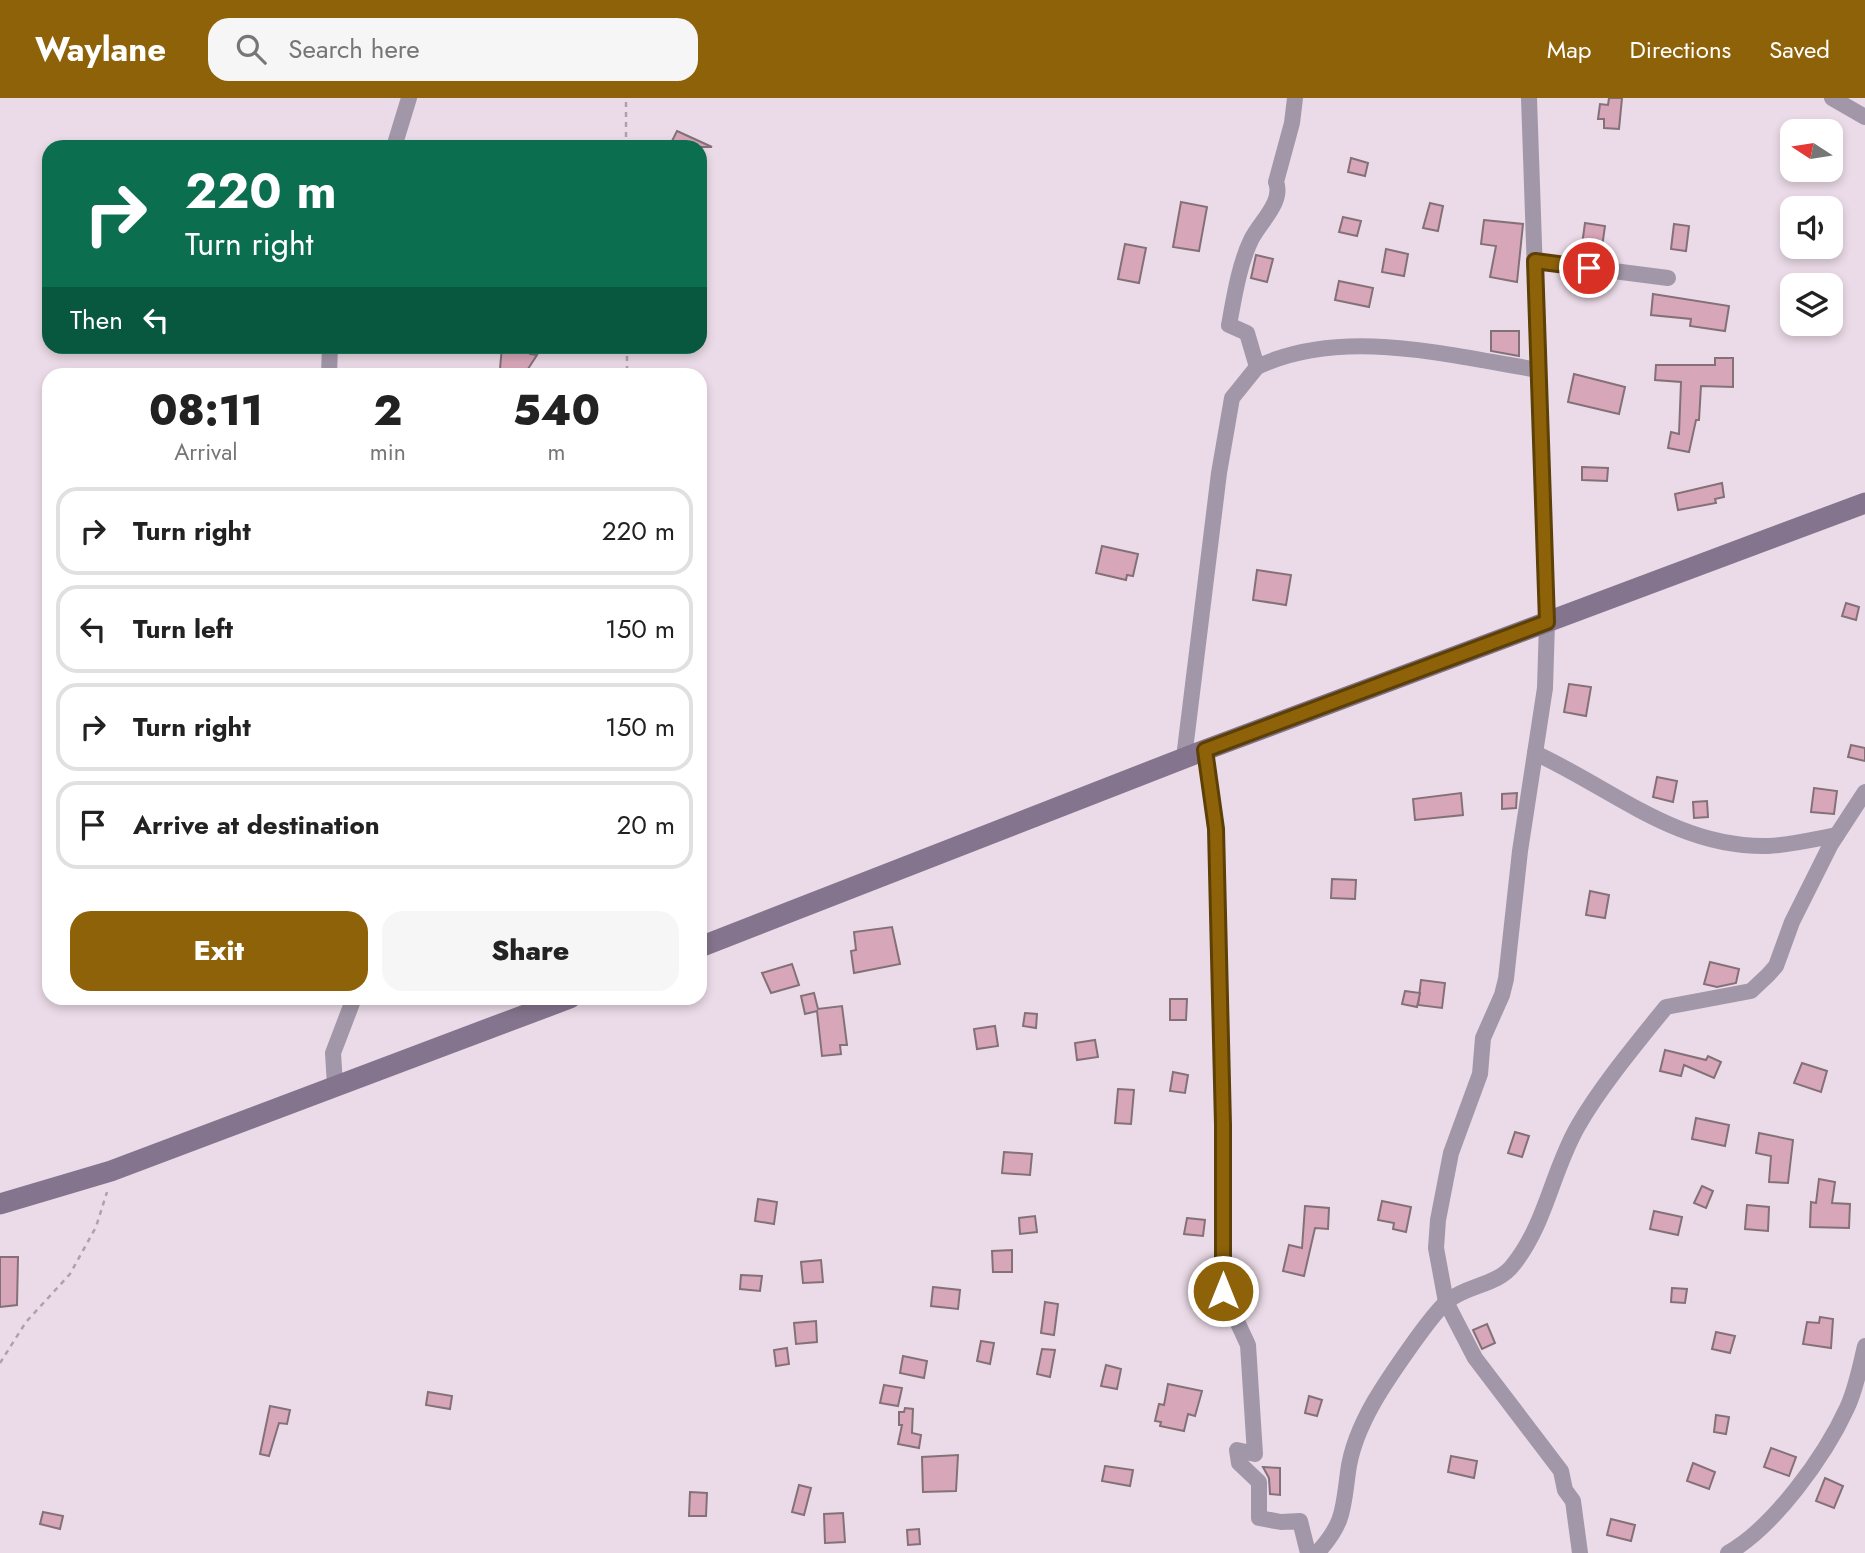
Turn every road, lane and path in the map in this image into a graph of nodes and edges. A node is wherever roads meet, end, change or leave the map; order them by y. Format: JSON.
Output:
{"nodes":[{"id":1,"x":409,"y":98,"type":"edge"},
{"id":2,"x":626,"y":98,"type":"edge"},
{"id":3,"x":1295,"y":98,"type":"edge"},
{"id":4,"x":1529,"y":98,"type":"edge"},
{"id":5,"x":1832,"y":98,"type":"edge"},
{"id":6,"x":1865,"y":117,"type":"edge"},
{"id":7,"x":396,"y":140,"type":"edge"},
{"id":8,"x":626,"y":140,"type":"edge"},
{"id":9,"x":1535,"y":261,"type":"junction"},
{"id":10,"x":1668,"y":278,"type":"dead end"},
{"id":11,"x":1257,"y":367,"type":"junction"},
{"id":12,"x":1539,"y":370,"type":"junction"},
{"id":13,"x":1865,"y":503,"type":"edge"},
{"id":14,"x":1547,"y":622,"type":"junction"},
{"id":15,"x":1205,"y":750,"type":"junction"},
{"id":16,"x":1535,"y":752,"type":"junction"},
{"id":17,"x":1184,"y":758,"type":"junction"},
{"id":18,"x":1865,"y":792,"type":"edge"},
{"id":19,"x":1838,"y":835,"type":"junction"},
{"id":20,"x":707,"y":944,"type":"edge"},
{"id":21,"x":351,"y":1005,"type":"edge"},
{"id":22,"x":551,"y":1005,"type":"edge"},
{"id":23,"x":335,"y":1085,"type":"junction"},
{"id":24,"x":111,"y":1171,"type":"junction"},
{"id":25,"x":0,"y":1204,"type":"edge"},
{"id":26,"x":1446,"y":1302,"type":"junction"},
{"id":27,"x":1865,"y":1346,"type":"edge"},
{"id":28,"x":0,"y":1363,"type":"edge"},
{"id":29,"x":1308,"y":1553,"type":"edge"},
{"id":30,"x":1317,"y":1553,"type":"edge"},
{"id":31,"x":1580,"y":1553,"type":"edge"},
{"id":32,"x":1728,"y":1553,"type":"edge"}],
"edges":[{"from":1,"to":7,"type":"street"},
{"from":2,"to":8,"type":"path"},
{"from":3,"to":11,"type":"street"},
{"from":4,"to":9,"type":"street"},
{"from":5,"to":6,"type":"street"},
{"from":9,"to":10,"type":"street"},
{"from":9,"to":12,"type":"street"},
{"from":11,"to":12,"type":"street"},
{"from":11,"to":17,"type":"street"},
{"from":12,"to":14,"type":"street"},
{"from":13,"to":14,"type":"street"},
{"from":14,"to":15,"type":"street"},
{"from":14,"to":16,"type":"street"},
{"from":15,"to":17,"type":"street"},
{"from":15,"to":29,"type":"street"},
{"from":16,"to":19,"type":"street"},
{"from":16,"to":26,"type":"street"},
{"from":17,"to":20,"type":"street"},
{"from":18,"to":19,"type":"street"},
{"from":19,"to":26,"type":"street"},
{"from":21,"to":23,"type":"street"},
{"from":22,"to":23,"type":"street"},
{"from":23,"to":24,"type":"street"},
{"from":24,"to":25,"type":"street"},
{"from":24,"to":28,"type":"path"},
{"from":26,"to":30,"type":"street"},
{"from":26,"to":31,"type":"street"},
{"from":27,"to":32,"type":"street"}]}
